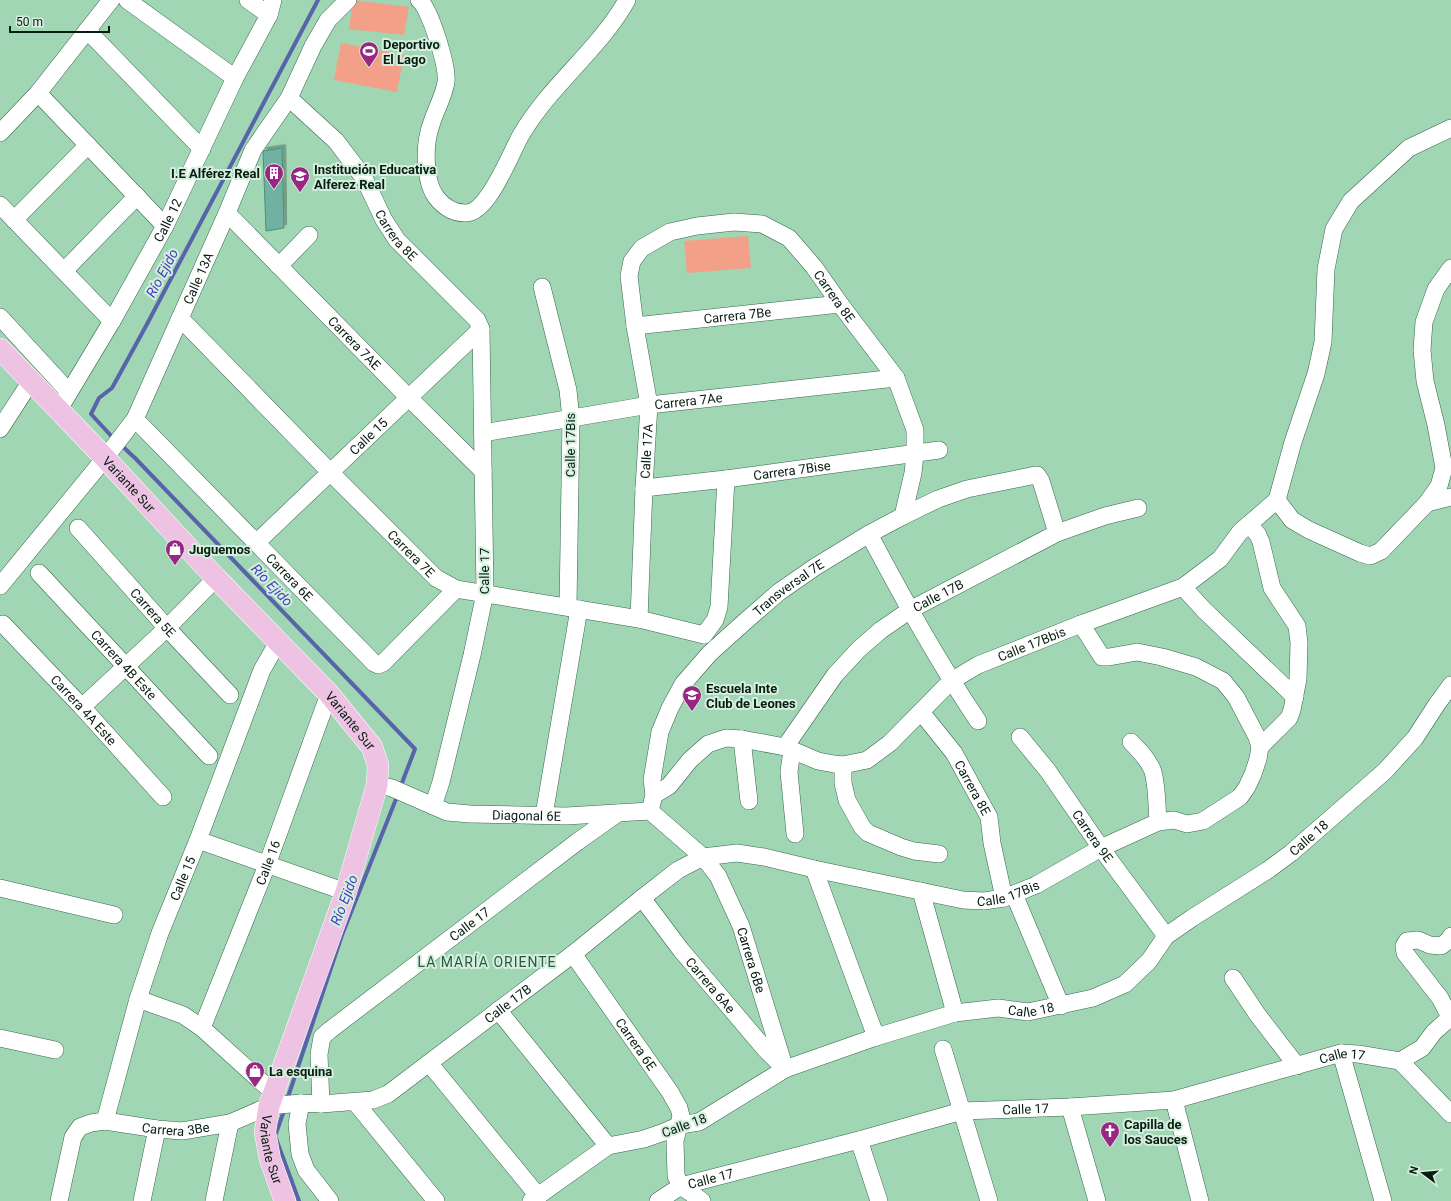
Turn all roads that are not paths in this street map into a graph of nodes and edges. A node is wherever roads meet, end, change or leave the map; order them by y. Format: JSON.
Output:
{"nodes":[{"id":1,"x":111,"y":0,"type":"edge"},
{"id":2,"x":127,"y":0,"type":"edge"},
{"id":3,"x":248,"y":0,"type":"edge"},
{"id":4,"x":348,"y":0,"type":"edge"},
{"id":5,"x":419,"y":0,"type":"edge"},
{"id":6,"x":627,"y":0,"type":"edge"},
{"id":7,"x":271,"y":7,"type":"edge"},
{"id":8,"x":87,"y":30,"type":"junction"},
{"id":9,"x":235,"y":78,"type":"junction"},
{"id":10,"x":38,"y":93,"type":"junction"},
{"id":11,"x":290,"y":98,"type":"junction"},
{"id":12,"x":1451,"y":128,"type":"edge"},
{"id":13,"x":0,"y":133,"type":"edge"},
{"id":14,"x":88,"y":145,"type":"junction"},
{"id":15,"x":202,"y":148,"type":"junction"},
{"id":16,"x":137,"y":196,"type":"junction"},
{"id":17,"x":0,"y":205,"type":"edge"},
{"id":18,"x":227,"y":213,"type":"junction"},
{"id":19,"x":14,"y":220,"type":"junction"},
{"id":20,"x":165,"y":226,"type":"junction"},
{"id":21,"x":308,"y":235,"type":"dead end"},
{"id":22,"x":632,"y":261,"type":"joint"},
{"id":23,"x":279,"y":266,"type":"junction"},
{"id":24,"x":1451,"y":268,"type":"edge"},
{"id":25,"x":64,"y":271,"type":"junction"},
{"id":26,"x":542,"y":287,"type":"dead end"},
{"id":27,"x":840,"y":304,"type":"junction"},
{"id":28,"x":0,"y":317,"type":"edge"},
{"id":29,"x":180,"y":318,"type":"junction"},
{"id":30,"x":112,"y":321,"type":"junction"},
{"id":31,"x":635,"y":326,"type":"junction"},
{"id":32,"x":482,"y":329,"type":"junction"},
{"id":33,"x":0,"y":349,"type":"edge"},
{"id":34,"x":896,"y":378,"type":"junction"},
{"id":35,"x":31,"y":381,"type":"junction"},
{"id":36,"x":69,"y":392,"type":"junction"},
{"id":37,"x":409,"y":398,"type":"junction"},
{"id":38,"x":649,"y":405,"type":"junction"},
{"id":39,"x":58,"y":411,"type":"junction"},
{"id":40,"x":135,"y":419,"type":"junction"},
{"id":41,"x":571,"y":419,"type":"junction"},
{"id":42,"x":0,"y":429,"type":"edge"},
{"id":43,"x":483,"y":433,"type":"junction"},
{"id":44,"x":939,"y":450,"type":"dead end"},
{"id":45,"x":109,"y":453,"type":"junction"},
{"id":46,"x":915,"y":454,"type":"junction"},
{"id":47,"x":483,"y":471,"type":"junction"},
{"id":48,"x":330,"y":472,"type":"junction"},
{"id":49,"x":726,"y":479,"type":"junction"},
{"id":50,"x":644,"y":488,"type":"junction"},
{"id":51,"x":1451,"y":497,"type":"edge"},
{"id":52,"x":1277,"y":500,"type":"junction"},
{"id":53,"x":1427,"y":503,"type":"junction"},
{"id":54,"x":1138,"y":508,"type":"dead end"},
{"id":55,"x":903,"y":516,"type":"junction"},
{"id":56,"x":1249,"y":524,"type":"junction"},
{"id":57,"x":78,"y":528,"type":"dead end"},
{"id":58,"x":1057,"y":533,"type":"junction"},
{"id":59,"x":869,"y":534,"type":"junction"},
{"id":60,"x":256,"y":543,"type":"junction"},
{"id":61,"x":39,"y":573,"type":"dead end"},
{"id":62,"x":216,"y":578,"type":"junction"},
{"id":63,"x":0,"y":586,"type":"edge"},
{"id":64,"x":1183,"y":587,"type":"junction"},
{"id":65,"x":456,"y":589,"type":"junction"},
{"id":66,"x":485,"y":594,"type":"junction"},
{"id":67,"x":574,"y":608,"type":"junction"},
{"id":68,"x":910,"y":610,"type":"junction"},
{"id":69,"x":639,"y":619,"type":"junction"},
{"id":70,"x":3,"y":624,"type":"dead end"},
{"id":71,"x":1081,"y":624,"type":"junction"},
{"id":72,"x":167,"y":628,"type":"junction"},
{"id":73,"x":704,"y":635,"type":"junction"},
{"id":74,"x":278,"y":642,"type":"junction"},
{"id":75,"x":710,"y":653,"type":"junction"},
{"id":76,"x":127,"y":667,"type":"junction"},
{"id":77,"x":951,"y":681,"type":"junction"},
{"id":78,"x":1451,"y":685,"type":"edge"},
{"id":79,"x":329,"y":694,"type":"junction"},
{"id":80,"x":230,"y":695,"type":"dead end"},
{"id":81,"x":1296,"y":697,"type":"junction"},
{"id":82,"x":82,"y":707,"type":"junction"},
{"id":83,"x":920,"y":712,"type":"junction"},
{"id":84,"x":978,"y":721,"type":"dead end"},
{"id":85,"x":1020,"y":736,"type":"dead end"},
{"id":86,"x":742,"y":740,"type":"junction"},
{"id":87,"x":1131,"y":742,"type":"dead end"},
{"id":88,"x":1260,"y":747,"type":"junction"},
{"id":89,"x":788,"y":748,"type":"junction"},
{"id":90,"x":209,"y":756,"type":"dead end"},
{"id":91,"x":843,"y":764,"type":"junction"},
{"id":92,"x":392,"y":790,"type":"junction"},
{"id":93,"x":163,"y":797,"type":"dead end"},
{"id":94,"x":749,"y":801,"type":"dead end"},
{"id":95,"x":652,"y":803,"type":"junction"},
{"id":96,"x":433,"y":806,"type":"junction"},
{"id":97,"x":618,"y":813,"type":"junction"},
{"id":98,"x":544,"y":815,"type":"junction"},
{"id":99,"x":566,"y":816,"type":"junction"},
{"id":100,"x":1158,"y":822,"type":"junction"},
{"id":101,"x":795,"y":834,"type":"dead end"},
{"id":102,"x":198,"y":840,"type":"junction"},
{"id":103,"x":577,"y":842,"type":"junction"},
{"id":104,"x":1101,"y":848,"type":"junction"},
{"id":105,"x":939,"y":854,"type":"dead end"},
{"id":106,"x":703,"y":857,"type":"junction"},
{"id":107,"x":267,"y":865,"type":"junction"},
{"id":108,"x":814,"y":869,"type":"junction"},
{"id":109,"x":0,"y":888,"type":"edge"},
{"id":110,"x":921,"y":891,"type":"junction"},
{"id":111,"x":346,"y":892,"type":"junction"},
{"id":112,"x":1009,"y":896,"type":"junction"},
{"id":113,"x":642,"y":898,"type":"junction"},
{"id":114,"x":114,"y":915,"type":"dead end"},
{"id":115,"x":1166,"y":936,"type":"junction"},
{"id":116,"x":1451,"y":936,"type":"edge"},
{"id":117,"x":573,"y":954,"type":"junction"},
{"id":118,"x":1233,"y":978,"type":"dead end"},
{"id":119,"x":138,"y":999,"type":"junction"},
{"id":120,"x":1061,"y":1006,"type":"junction"},
{"id":121,"x":498,"y":1010,"type":"junction"},
{"id":122,"x":955,"y":1013,"type":"junction"},
{"id":123,"x":1450,"y":1017,"type":"edge"},
{"id":124,"x":202,"y":1028,"type":"junction"},
{"id":125,"x":876,"y":1037,"type":"junction"},
{"id":126,"x":0,"y":1038,"type":"edge"},
{"id":127,"x":943,"y":1048,"type":"dead end"},
{"id":128,"x":54,"y":1050,"type":"dead end"},
{"id":129,"x":1341,"y":1053,"type":"junction"},
{"id":130,"x":1400,"y":1061,"type":"junction"},
{"id":131,"x":429,"y":1063,"type":"junction"},
{"id":132,"x":1297,"y":1066,"type":"junction"},
{"id":133,"x":785,"y":1069,"type":"junction"},
{"id":134,"x":1174,"y":1100,"type":"junction"},
{"id":135,"x":272,"y":1101,"type":"junction"},
{"id":136,"x":355,"y":1102,"type":"junction"},
{"id":137,"x":298,"y":1104,"type":"junction"},
{"id":138,"x":321,"y":1104,"type":"junction"},
{"id":139,"x":1070,"y":1106,"type":"junction"},
{"id":140,"x":962,"y":1111,"type":"junction"},
{"id":141,"x":1451,"y":1114,"type":"edge"},
{"id":142,"x":105,"y":1121,"type":"junction"},
{"id":143,"x":230,"y":1122,"type":"junction"},
{"id":144,"x":157,"y":1129,"type":"junction"},
{"id":145,"x":678,"y":1133,"type":"junction"},
{"id":146,"x":859,"y":1140,"type":"junction"},
{"id":147,"x":608,"y":1146,"type":"junction"},
{"id":148,"x":679,"y":1181,"type":"junction"},
{"id":149,"x":283,"y":1198,"type":"edge"},
{"id":150,"x":534,"y":1198,"type":"edge"},
{"id":151,"x":59,"y":1201,"type":"edge"},
{"id":152,"x":142,"y":1201,"type":"edge"},
{"id":153,"x":214,"y":1201,"type":"edge"},
{"id":154,"x":330,"y":1201,"type":"edge"},
{"id":155,"x":436,"y":1201,"type":"edge"},
{"id":156,"x":658,"y":1201,"type":"edge"},
{"id":157,"x":702,"y":1201,"type":"edge"},
{"id":158,"x":879,"y":1201,"type":"edge"},
{"id":159,"x":989,"y":1201,"type":"edge"},
{"id":160,"x":1097,"y":1201,"type":"edge"},
{"id":161,"x":1200,"y":1201,"type":"edge"},
{"id":162,"x":1383,"y":1201,"type":"edge"}],
"edges":[{"from":1,"to":8,"type":"street"},
{"from":2,"to":9,"type":"street"},
{"from":3,"to":7,"type":"street"},
{"from":4,"to":11,"type":"street","name":"Calle 13A"},
{"from":5,"to":6,"type":"street"},
{"from":7,"to":9,"type":"street","name":"Calle 12"},
{"from":8,"to":10,"type":"street"},
{"from":8,"to":15,"type":"street"},
{"from":9,"to":15,"type":"street","name":"Calle 12"},
{"from":10,"to":13,"type":"street"},
{"from":10,"to":14,"type":"street"},
{"from":11,"to":18,"type":"street","name":"Calle 13A"},
{"from":11,"to":32,"type":"street","name":"Carrera 8E"},
{"from":12,"to":52,"type":"street"},
{"from":14,"to":16,"type":"street"},
{"from":14,"to":19,"type":"street"},
{"from":15,"to":20,"type":"street","name":"Calle 12"},
{"from":16,"to":20,"type":"street"},
{"from":16,"to":25,"type":"street"},
{"from":17,"to":19,"type":"street"},
{"from":18,"to":23,"type":"street","name":"Carrera 7AE"},
{"from":18,"to":29,"type":"street","name":"Calle 13A"},
{"from":19,"to":25,"type":"street"},
{"from":20,"to":30,"type":"street","name":"Calle 12"},
{"from":21,"to":23,"type":"street"},
{"from":22,"to":27,"type":"street","name":"Carrera 8E"},
{"from":22,"to":31,"type":"street","name":"Calle 17A"},
{"from":23,"to":37,"type":"street","name":"Carrera 7AE"},
{"from":24,"to":53,"type":"street"},
{"from":25,"to":30,"type":"street"},
{"from":26,"to":41,"type":"street","name":"Calle 17Bis"},
{"from":27,"to":31,"type":"street","name":"Carrera 7Be"},
{"from":27,"to":34,"type":"street","name":"Carrera 8E"},
{"from":28,"to":36,"type":"street"},
{"from":29,"to":40,"type":"street","name":"Calle 13A"},
{"from":29,"to":48,"type":"street","name":"Carrera 7E"},
{"from":30,"to":36,"type":"street","name":"Calle 12"},
{"from":31,"to":38,"type":"street","name":"Calle 17A"},
{"from":32,"to":37,"type":"street","name":"Calle 15"},
{"from":32,"to":43,"type":"street","name":"Calle 17"},
{"from":33,"to":35,"type":"main road","name":"Variante Sur"},
{"from":34,"to":38,"type":"street","name":"Carrera 7Ae"},
{"from":34,"to":46,"type":"street","name":"Carrera 8E"},
{"from":35,"to":39,"type":"main road","name":"Variante Sur"},
{"from":35,"to":42,"type":"street"},
{"from":36,"to":39,"type":"street","name":"Calle 12"},
{"from":37,"to":47,"type":"street","name":"Carrera 7AE"},
{"from":37,"to":48,"type":"street","name":"Calle 15"},
{"from":38,"to":41,"type":"street","name":"Carrera 7Ae"},
{"from":38,"to":50,"type":"street","name":"Calle 17A"},
{"from":39,"to":45,"type":"main road","name":"Variante Sur"},
{"from":40,"to":45,"type":"street","name":"Calle 13A"},
{"from":40,"to":60,"type":"street","name":"Carrera 6E"},
{"from":41,"to":43,"type":"street","name":"Carrera 7Ae"},
{"from":41,"to":67,"type":"street","name":"Calle 17Bis"},
{"from":43,"to":47,"type":"street","name":"Calle 17"},
{"from":44,"to":46,"type":"street","name":"Carrera 7Bise"},
{"from":45,"to":62,"type":"main road","name":"Variante Sur"},
{"from":45,"to":63,"type":"street","name":"Calle 13A"},
{"from":46,"to":49,"type":"street","name":"Carrera 7Bise"},
{"from":46,"to":55,"type":"street","name":"Carrera 8E"},
{"from":47,"to":66,"type":"street","name":"Calle 17"},
{"from":48,"to":60,"type":"street","name":"Calle 15"},
{"from":48,"to":65,"type":"street","name":"Carrera 7E"},
{"from":49,"to":50,"type":"street","name":"Carrera 7Bise"},
{"from":49,"to":73,"type":"street"},
{"from":50,"to":69,"type":"street","name":"Calle 17A"},
{"from":51,"to":53,"type":"street"},
{"from":52,"to":53,"type":"street"},
{"from":52,"to":56,"type":"street","name":"Calle 17Bbis"},
{"from":54,"to":58,"type":"street","name":"Calle 17B"},
{"from":55,"to":58,"type":"street","name":"Transversal 7E"},
{"from":55,"to":59,"type":"street","name":"Transversal 7E"},
{"from":56,"to":64,"type":"street","name":"Calle 17Bbis"},
{"from":56,"to":81,"type":"street"},
{"from":57,"to":72,"type":"street","name":"Carrera 5E"},
{"from":58,"to":68,"type":"street","name":"Calle 17B"},
{"from":59,"to":68,"type":"street"},
{"from":59,"to":75,"type":"street","name":"Transversal 7E"},
{"from":60,"to":65,"type":"street","name":"Carrera 6E"},
{"from":61,"to":76,"type":"street","name":"Carrera 4B Este"},
{"from":62,"to":72,"type":"street"},
{"from":62,"to":74,"type":"main road","name":"Variante Sur"},
{"from":64,"to":71,"type":"street","name":"Calle 17Bbis"},
{"from":64,"to":81,"type":"street"},
{"from":65,"to":66,"type":"street","name":"Carrera 7E"},
{"from":66,"to":67,"type":"street","name":"Carrera 7E"},
{"from":66,"to":96,"type":"street","name":"Calle 17"},
{"from":67,"to":69,"type":"street","name":"Carrera 7E"},
{"from":67,"to":98,"type":"street","name":"Calle 17Bis"},
{"from":68,"to":77,"type":"street"},
{"from":68,"to":89,"type":"street","name":"Calle 17B"},
{"from":69,"to":73,"type":"street","name":"Carrera 7E"},
{"from":70,"to":82,"type":"street","name":"Carrera 4A Este"},
{"from":71,"to":77,"type":"street","name":"Calle 17Bbis"},
{"from":71,"to":88,"type":"street"},
{"from":72,"to":76,"type":"street"},
{"from":72,"to":80,"type":"street","name":"Carrera 5E"},
{"from":73,"to":75,"type":"street"},
{"from":74,"to":79,"type":"main road","name":"Variante Sur"},
{"from":74,"to":102,"type":"street","name":"Calle 15"},
{"from":75,"to":95,"type":"street","name":"Transversal 7E"},
{"from":76,"to":82,"type":"street"},
{"from":76,"to":90,"type":"street","name":"Carrera 4B Este"},
{"from":77,"to":83,"type":"street","name":"Calle 17Bbis"},
{"from":77,"to":84,"type":"street"},
{"from":78,"to":115,"type":"street","name":"Calle 18"},
{"from":79,"to":92,"type":"main road","name":"Variante Sur"},
{"from":79,"to":107,"type":"street","name":"Calle 16"},
{"from":81,"to":88,"type":"street"},
{"from":82,"to":93,"type":"street","name":"Carrera 4A Este"},
{"from":83,"to":91,"type":"street","name":"Calle 17Bbis"},
{"from":83,"to":112,"type":"street","name":"Carrera 8E"},
{"from":85,"to":104,"type":"street","name":"Carrera 9E"},
{"from":86,"to":89,"type":"street","name":"Calle 17Bbis"},
{"from":86,"to":94,"type":"street"},
{"from":86,"to":95,"type":"street","name":"Calle 17Bbis"},
{"from":87,"to":100,"type":"street"},
{"from":88,"to":100,"type":"street","name":"Calle 17Bis"},
{"from":89,"to":91,"type":"street","name":"Calle 17Bbis"},
{"from":89,"to":101,"type":"street"},
{"from":91,"to":105,"type":"street"},
{"from":92,"to":96,"type":"street","name":"Diagonal 6E"},
{"from":92,"to":111,"type":"main road","name":"Variante Sur"},
{"from":95,"to":97,"type":"street","name":"Diagonal 6E"},
{"from":95,"to":106,"type":"street","name":"Carrera 6Be"},
{"from":96,"to":98,"type":"street","name":"Diagonal 6E"},
{"from":97,"to":99,"type":"street","name":"Diagonal 6E"},
{"from":97,"to":103,"type":"street","name":"Calle 17"},
{"from":98,"to":99,"type":"street","name":"Diagonal 6E"},
{"from":99,"to":103,"type":"street"},
{"from":100,"to":104,"type":"street","name":"Calle 17Bis"},
{"from":102,"to":107,"type":"street"},
{"from":102,"to":119,"type":"street","name":"Calle 15"},
{"from":103,"to":138,"type":"street","name":"Calle 17"},
{"from":104,"to":112,"type":"street","name":"Calle 17Bis"},
{"from":104,"to":115,"type":"street","name":"Carrera 9E"},
{"from":106,"to":108,"type":"street","name":"Calle 17Bis"},
{"from":106,"to":113,"type":"street","name":"Calle 17B"},
{"from":106,"to":133,"type":"street","name":"Carrera 6Be"},
{"from":107,"to":111,"type":"street"},
{"from":107,"to":124,"type":"street","name":"Calle 16"},
{"from":108,"to":110,"type":"street","name":"Calle 17Bis"},
{"from":108,"to":125,"type":"street"},
{"from":109,"to":114,"type":"street"},
{"from":110,"to":112,"type":"street","name":"Calle 17Bis"},
{"from":110,"to":122,"type":"street"},
{"from":111,"to":135,"type":"main road","name":"Variante Sur"},
{"from":112,"to":120,"type":"street","name":"Carrera 8E"},
{"from":113,"to":117,"type":"street","name":"Calle 17B"},
{"from":113,"to":133,"type":"street","name":"Carrera 6Ae"},
{"from":115,"to":120,"type":"street","name":"Calle 18"},
{"from":116,"to":123,"type":"street"},
{"from":117,"to":121,"type":"street","name":"Calle 17B"},
{"from":117,"to":145,"type":"street","name":"Carrera 6E"},
{"from":118,"to":132,"type":"street"},
{"from":119,"to":124,"type":"street"},
{"from":119,"to":142,"type":"street","name":"Calle 15"},
{"from":120,"to":122,"type":"street","name":"Calle 18"},
{"from":121,"to":131,"type":"street","name":"Calle 17B"},
{"from":121,"to":147,"type":"street"},
{"from":122,"to":125,"type":"street","name":"Calle 18"},
{"from":123,"to":130,"type":"street"},
{"from":124,"to":135,"type":"street"},
{"from":125,"to":133,"type":"street","name":"Calle 18"},
{"from":126,"to":128,"type":"street"},
{"from":127,"to":140,"type":"street"},
{"from":129,"to":130,"type":"street","name":"Calle 17"},
{"from":129,"to":132,"type":"street","name":"Calle 17"},
{"from":129,"to":162,"type":"street"},
{"from":130,"to":141,"type":"street"},
{"from":131,"to":136,"type":"street","name":"Calle 17B"},
{"from":131,"to":150,"type":"street"},
{"from":132,"to":134,"type":"street","name":"Calle 17"},
{"from":133,"to":145,"type":"street","name":"Calle 18"},
{"from":134,"to":139,"type":"street","name":"Calle 17"},
{"from":134,"to":161,"type":"street"},
{"from":135,"to":137,"type":"street","name":"Calle 17B"},
{"from":135,"to":143,"type":"street","name":"Carrera 3Be"},
{"from":135,"to":149,"type":"main road","name":"Variante Sur"},
{"from":136,"to":138,"type":"street","name":"Calle 17B"},
{"from":136,"to":155,"type":"street"},
{"from":137,"to":138,"type":"street","name":"Calle 17B"},
{"from":137,"to":154,"type":"street"},
{"from":139,"to":140,"type":"street","name":"Calle 17"},
{"from":139,"to":160,"type":"street"},
{"from":140,"to":146,"type":"street","name":"Calle 17"},
{"from":140,"to":159,"type":"street"},
{"from":142,"to":144,"type":"street","name":"Carrera 3Be"},
{"from":142,"to":151,"type":"street","name":"Carrera 3Be"},
{"from":143,"to":144,"type":"street","name":"Carrera 3Be"},
{"from":143,"to":153,"type":"street"},
{"from":144,"to":152,"type":"street"},
{"from":145,"to":147,"type":"street","name":"Calle 18"},
{"from":145,"to":148,"type":"street","name":"Carrera 6E"},
{"from":146,"to":148,"type":"street","name":"Calle 17"},
{"from":146,"to":158,"type":"street"},
{"from":147,"to":150,"type":"street","name":"Calle 18"},
{"from":148,"to":156,"type":"street","name":"Calle 17"},
{"from":148,"to":157,"type":"street"}]}
